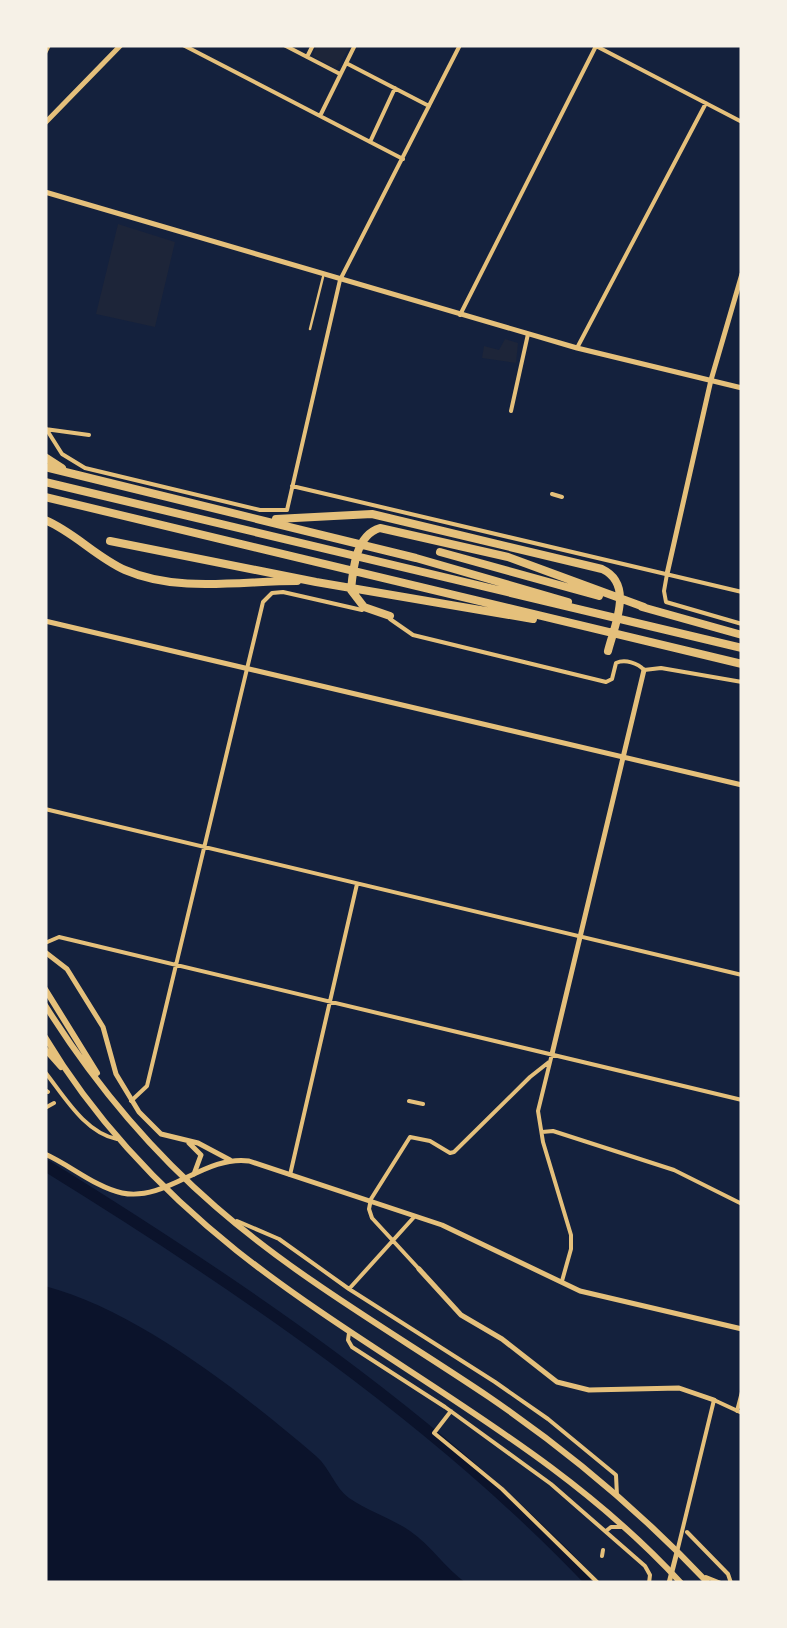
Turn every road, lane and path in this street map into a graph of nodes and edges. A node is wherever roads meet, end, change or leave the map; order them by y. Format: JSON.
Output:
{"nodes":[{"id":1,"x":49,"y":45,"type":"edge"},
{"id":2,"x":121,"y":45,"type":"edge"},
{"id":3,"x":183,"y":45,"type":"edge"},
{"id":4,"x":284,"y":45,"type":"edge"},
{"id":5,"x":313,"y":45,"type":"edge"},
{"id":6,"x":355,"y":45,"type":"edge"},
{"id":7,"x":460,"y":45,"type":"edge"},
{"id":8,"x":595,"y":46,"type":"edge"},
{"id":9,"x":45,"y":53,"type":"edge"},
{"id":10,"x":307,"y":57,"type":"junction"},
{"id":11,"x":346,"y":63,"type":"junction"},
{"id":12,"x":340,"y":74,"type":"junction"},
{"id":13,"x":395,"y":88,"type":"junction"},
{"id":14,"x":706,"y":103,"type":"junction"},
{"id":15,"x":429,"y":106,"type":"junction"},
{"id":16,"x":320,"y":116,"type":"junction"},
{"id":17,"x":742,"y":122,"type":"edge"},
{"id":18,"x":45,"y":123,"type":"edge"},
{"id":19,"x":370,"y":142,"type":"junction"},
{"id":20,"x":403,"y":158,"type":"junction"},
{"id":21,"x":45,"y":192,"type":"edge"},
{"id":22,"x":742,"y":274,"type":"edge"},
{"id":23,"x":324,"y":276,"type":"junction"},
{"id":24,"x":340,"y":280,"type":"junction"},
{"id":25,"x":460,"y":314,"type":"junction"},
{"id":26,"x":310,"y":329,"type":"dead end"},
{"id":27,"x":528,"y":334,"type":"junction"},
{"id":28,"x":578,"y":348,"type":"junction"},
{"id":29,"x":711,"y":380,"type":"junction"},
{"id":30,"x":742,"y":388,"type":"edge"},
{"id":31,"x":511,"y":411,"type":"dead end"},
{"id":32,"x":45,"y":428,"type":"edge"},
{"id":33,"x":89,"y":436,"type":"dead end"},
{"id":34,"x":45,"y":457,"type":"edge"},
{"id":35,"x":45,"y":467,"type":"edge"},
{"id":36,"x":91,"y":478,"type":"junction"},
{"id":37,"x":45,"y":482,"type":"edge"},
{"id":38,"x":292,"y":486,"type":"junction"},
{"id":39,"x":552,"y":494,"type":"dead end"},
{"id":40,"x":45,"y":497,"type":"edge"},
{"id":41,"x":562,"y":497,"type":"dead end"},
{"id":42,"x":261,"y":519,"type":"junction"},
{"id":43,"x":45,"y":520,"type":"edge"},
{"id":44,"x":110,"y":541,"type":"dead end"},
{"id":45,"x":440,"y":552,"type":"dead end"},
{"id":46,"x":667,"y":574,"type":"junction"},
{"id":47,"x":316,"y":582,"type":"junction"},
{"id":48,"x":742,"y":592,"type":"edge"},
{"id":49,"x":644,"y":607,"type":"junction"},
{"id":50,"x":390,"y":616,"type":"dead end"},
{"id":51,"x":45,"y":620,"type":"edge"},
{"id":52,"x":635,"y":623,"type":"junction"},
{"id":53,"x":742,"y":624,"type":"edge"},
{"id":54,"x":604,"y":631,"type":"junction"},
{"id":55,"x":742,"y":635,"type":"edge"},
{"id":56,"x":742,"y":648,"type":"edge"},
{"id":57,"x":608,"y":651,"type":"dead end"},
{"id":58,"x":742,"y":664,"type":"edge"},
{"id":59,"x":248,"y":668,"type":"junction"},
{"id":60,"x":644,"y":670,"type":"junction"},
{"id":61,"x":742,"y":682,"type":"edge"},
{"id":62,"x":622,"y":757,"type":"junction"},
{"id":63,"x":742,"y":785,"type":"edge"},
{"id":64,"x":45,"y":809,"type":"edge"},
{"id":65,"x":204,"y":846,"type":"junction"},
{"id":66,"x":358,"y":884,"type":"junction"},
{"id":67,"x":580,"y":936,"type":"junction"},
{"id":68,"x":45,"y":943,"type":"edge"},
{"id":69,"x":45,"y":952,"type":"edge"},
{"id":70,"x":176,"y":964,"type":"junction"},
{"id":71,"x":742,"y":975,"type":"edge"},
{"id":72,"x":45,"y":989,"type":"edge"},
{"id":73,"x":332,"y":1004,"type":"junction"},
{"id":74,"x":45,"y":1005,"type":"edge"},
{"id":75,"x":45,"y":1036,"type":"edge"},
{"id":76,"x":45,"y":1050,"type":"edge"},
{"id":77,"x":550,"y":1058,"type":"junction"},
{"id":78,"x":45,"y":1072,"type":"edge"},
{"id":79,"x":75,"y":1083,"type":"junction"},
{"id":80,"x":110,"y":1097,"type":"junction"},
{"id":81,"x":742,"y":1100,"type":"edge"},
{"id":82,"x":131,"y":1101,"type":"junction"},
{"id":83,"x":409,"y":1101,"type":"dead end"},
{"id":84,"x":54,"y":1103,"type":"dead end"},
{"id":85,"x":423,"y":1104,"type":"dead end"},
{"id":86,"x":45,"y":1108,"type":"edge"},
{"id":87,"x":542,"y":1132,"type":"junction"},
{"id":88,"x":122,"y":1140,"type":"junction"},
{"id":89,"x":187,"y":1142,"type":"junction"},
{"id":90,"x":45,"y":1154,"type":"edge"},
{"id":91,"x":230,"y":1160,"type":"junction"},
{"id":92,"x":194,"y":1174,"type":"junction"},
{"id":93,"x":290,"y":1174,"type":"junction"},
{"id":94,"x":184,"y":1178,"type":"junction"},
{"id":95,"x":164,"y":1186,"type":"junction"},
{"id":96,"x":370,"y":1202,"type":"junction"},
{"id":97,"x":742,"y":1204,"type":"edge"},
{"id":98,"x":224,"y":1214,"type":"junction"},
{"id":99,"x":415,"y":1216,"type":"junction"},
{"id":100,"x":392,"y":1238,"type":"junction"},
{"id":101,"x":420,"y":1268,"type":"joint"},
{"id":102,"x":561,"y":1284,"type":"junction"},
{"id":103,"x":348,"y":1289,"type":"junction"},
{"id":104,"x":742,"y":1328,"type":"edge"},
{"id":105,"x":350,"y":1330,"type":"junction"},
{"id":106,"x":742,"y":1392,"type":"edge"},
{"id":107,"x":714,"y":1400,"type":"junction"},
{"id":108,"x":451,"y":1411,"type":"junction"},
{"id":109,"x":740,"y":1412,"type":"edge"},
{"id":110,"x":617,"y":1496,"type":"junction"},
{"id":111,"x":622,"y":1526,"type":"junction"},
{"id":112,"x":606,"y":1531,"type":"junction"},
{"id":113,"x":687,"y":1532,"type":"dead end"},
{"id":114,"x":677,"y":1552,"type":"junction"},
{"id":115,"x":672,"y":1572,"type":"junction"},
{"id":116,"x":702,"y":1576,"type":"junction"},
{"id":117,"x":598,"y":1583,"type":"edge"},
{"id":118,"x":649,"y":1583,"type":"edge"},
{"id":119,"x":669,"y":1583,"type":"edge"},
{"id":120,"x":681,"y":1583,"type":"edge"},
{"id":121,"x":708,"y":1583,"type":"edge"},
{"id":122,"x":721,"y":1583,"type":"edge"},
{"id":123,"x":731,"y":1583,"type":"edge"}],
"edges":[{"from":1,"to":9,"type":"street"},
{"from":2,"to":18,"type":"street"},
{"from":3,"to":16,"type":"street"},
{"from":4,"to":10,"type":"street"},
{"from":5,"to":10,"type":"street"},
{"from":6,"to":11,"type":"street"},
{"from":7,"to":15,"type":"street"},
{"from":8,"to":14,"type":"street"},
{"from":8,"to":25,"type":"street"},
{"from":10,"to":12,"type":"street"},
{"from":11,"to":12,"type":"street"},
{"from":11,"to":13,"type":"street"},
{"from":12,"to":16,"type":"street"},
{"from":13,"to":15,"type":"street"},
{"from":13,"to":19,"type":"street"},
{"from":14,"to":17,"type":"street"},
{"from":14,"to":28,"type":"street"},
{"from":15,"to":20,"type":"street"},
{"from":16,"to":19,"type":"street"},
{"from":19,"to":20,"type":"street"},
{"from":20,"to":24,"type":"street"},
{"from":21,"to":23,"type":"street"},
{"from":22,"to":29,"type":"street"},
{"from":23,"to":24,"type":"street"},
{"from":23,"to":26,"type":"lane"},
{"from":24,"to":25,"type":"street"},
{"from":24,"to":38,"type":"street"},
{"from":25,"to":27,"type":"street"},
{"from":27,"to":28,"type":"street"},
{"from":27,"to":31,"type":"street"},
{"from":28,"to":29,"type":"street"},
{"from":29,"to":30,"type":"street"},
{"from":29,"to":46,"type":"street"},
{"from":32,"to":33,"type":"street"},
{"from":32,"to":38,"type":"street"},
{"from":34,"to":36,"type":"highway"},
{"from":35,"to":36,"type":"highway"},
{"from":36,"to":42,"type":"highway"},
{"from":37,"to":52,"type":"highway"},
{"from":38,"to":46,"type":"street"},
{"from":39,"to":41,"type":"street"},
{"from":40,"to":54,"type":"highway"},
{"from":42,"to":52,"type":"highway"},
{"from":42,"to":57,"type":"highway"},
{"from":43,"to":47,"type":"highway"},
{"from":44,"to":47,"type":"highway"},
{"from":45,"to":49,"type":"highway"},
{"from":46,"to":48,"type":"street"},
{"from":46,"to":53,"type":"street"},
{"from":47,"to":54,"type":"highway"},
{"from":49,"to":50,"type":"highway"},
{"from":49,"to":55,"type":"highway"},
{"from":51,"to":59,"type":"street"},
{"from":52,"to":56,"type":"highway"},
{"from":54,"to":58,"type":"highway"},
{"from":59,"to":60,"type":"street"},
{"from":59,"to":62,"type":"street"},
{"from":59,"to":65,"type":"street"},
{"from":60,"to":61,"type":"street"},
{"from":60,"to":62,"type":"street"},
{"from":62,"to":63,"type":"street"},
{"from":62,"to":67,"type":"street"},
{"from":64,"to":65,"type":"street"},
{"from":65,"to":66,"type":"street"},
{"from":65,"to":70,"type":"street"},
{"from":66,"to":67,"type":"street"},
{"from":66,"to":73,"type":"street"},
{"from":67,"to":71,"type":"street"},
{"from":67,"to":77,"type":"street"},
{"from":68,"to":70,"type":"street"},
{"from":69,"to":82,"type":"street"},
{"from":70,"to":73,"type":"street"},
{"from":70,"to":82,"type":"street"},
{"from":72,"to":80,"type":"highway"},
{"from":73,"to":77,"type":"street"},
{"from":73,"to":93,"type":"street"},
{"from":74,"to":80,"type":"highway"},
{"from":75,"to":79,"type":"highway"},
{"from":76,"to":79,"type":"highway"},
{"from":77,"to":81,"type":"street"},
{"from":77,"to":87,"type":"street"},
{"from":77,"to":96,"type":"street"},
{"from":78,"to":88,"type":"street"},
{"from":79,"to":88,"type":"highway"},
{"from":80,"to":94,"type":"highway"},
{"from":82,"to":89,"type":"street"},
{"from":83,"to":85,"type":"street"},
{"from":84,"to":86,"type":"street"},
{"from":87,"to":97,"type":"street"},
{"from":87,"to":102,"type":"street"},
{"from":88,"to":95,"type":"highway"},
{"from":89,"to":91,"type":"street"},
{"from":89,"to":92,"type":"street"},
{"from":90,"to":95,"type":"street"},
{"from":91,"to":92,"type":"street"},
{"from":91,"to":93,"type":"street"},
{"from":92,"to":94,"type":"street"},
{"from":93,"to":96,"type":"street"},
{"from":94,"to":95,"type":"street"},
{"from":94,"to":98,"type":"highway"},
{"from":95,"to":105,"type":"highway"},
{"from":96,"to":99,"type":"street"},
{"from":96,"to":100,"type":"street"},
{"from":98,"to":103,"type":"street"},
{"from":98,"to":110,"type":"highway"},
{"from":99,"to":100,"type":"street"},
{"from":99,"to":102,"type":"street"},
{"from":100,"to":101,"type":"street"},
{"from":100,"to":103,"type":"street"},
{"from":101,"to":107,"type":"street"},
{"from":102,"to":104,"type":"street"},
{"from":103,"to":110,"type":"street"},
{"from":105,"to":108,"type":"street"},
{"from":105,"to":111,"type":"highway"},
{"from":106,"to":109,"type":"street"},
{"from":107,"to":109,"type":"street"},
{"from":107,"to":114,"type":"street"},
{"from":108,"to":112,"type":"street"},
{"from":108,"to":117,"type":"street"},
{"from":110,"to":114,"type":"highway"},
{"from":111,"to":112,"type":"street"},
{"from":111,"to":115,"type":"highway"},
{"from":112,"to":118,"type":"street"},
{"from":113,"to":123,"type":"street"},
{"from":114,"to":115,"type":"street"},
{"from":114,"to":116,"type":"highway"},
{"from":115,"to":119,"type":"street"},
{"from":115,"to":120,"type":"highway"},
{"from":116,"to":121,"type":"highway"},
{"from":116,"to":122,"type":"street"}]}
